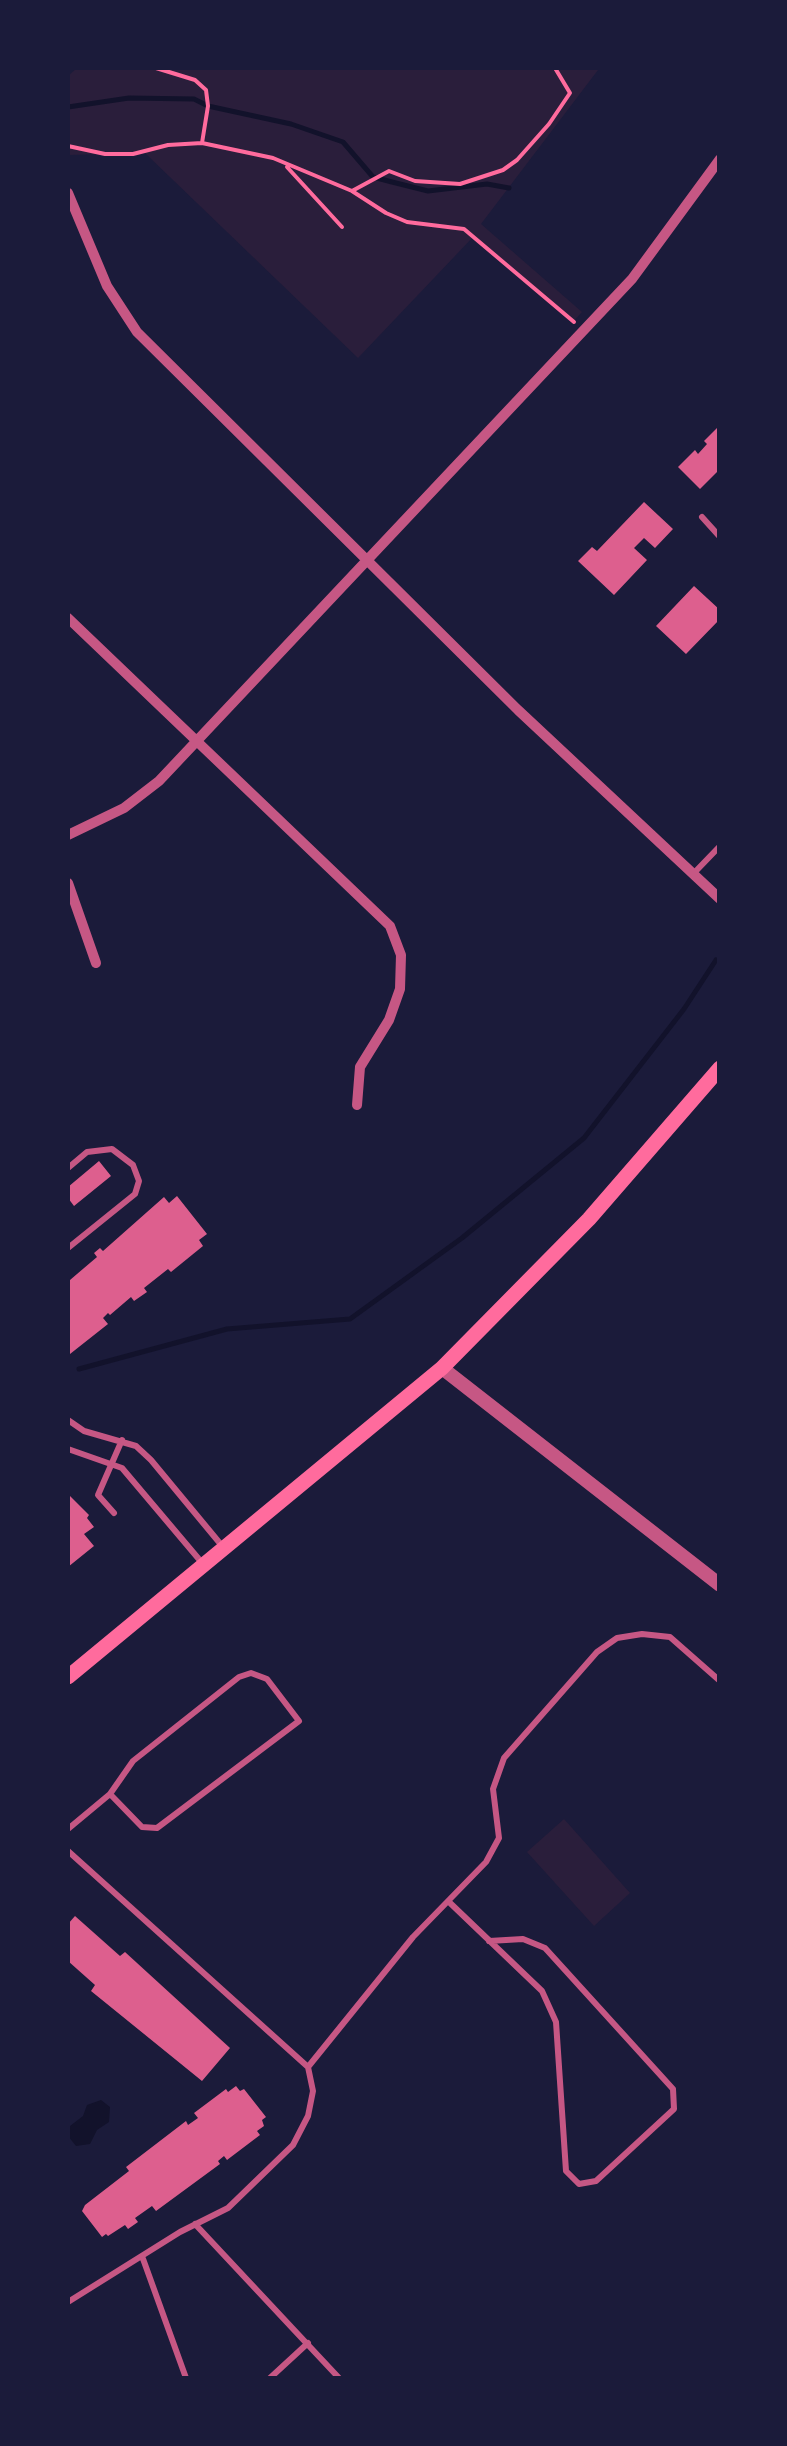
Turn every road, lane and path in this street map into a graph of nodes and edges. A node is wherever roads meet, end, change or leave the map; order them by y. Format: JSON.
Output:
{"nodes":[{"id":1,"x":156,"y":68,"type":"edge"},
{"id":2,"x":556,"y":68,"type":"edge"},
{"id":3,"x":202,"y":143,"type":"junction"},
{"id":4,"x":68,"y":146,"type":"edge"},
{"id":5,"x":720,"y":158,"type":"edge"},
{"id":6,"x":283,"y":164,"type":"junction"},
{"id":7,"x":352,"y":191,"type":"junction"},
{"id":8,"x":68,"y":193,"type":"edge"},
{"id":9,"x":342,"y":227,"type":"dead end"},
{"id":10,"x":584,"y":330,"type":"junction"},
{"id":11,"x":702,"y":517,"type":"dead end"},
{"id":12,"x":720,"y":537,"type":"edge"},
{"id":13,"x":366,"y":562,"type":"junction"},
{"id":14,"x":68,"y":618,"type":"edge"},
{"id":15,"x":197,"y":740,"type":"junction"},
{"id":16,"x":68,"y":834,"type":"edge"},
{"id":17,"x":720,"y":846,"type":"edge"},
{"id":18,"x":693,"y":874,"type":"junction"},
{"id":19,"x":68,"y":884,"type":"edge"},
{"id":20,"x":720,"y":898,"type":"edge"},
{"id":21,"x":96,"y":963,"type":"dead end"},
{"id":22,"x":720,"y":1068,"type":"edge"},
{"id":23,"x":357,"y":1105,"type":"dead end"},
{"id":24,"x":68,"y":1168,"type":"edge"},
{"id":25,"x":68,"y":1248,"type":"edge"},
{"id":26,"x":442,"y":1368,"type":"junction"},
{"id":27,"x":68,"y":1420,"type":"edge"},
{"id":28,"x":122,"y":1440,"type":"junction"},
{"id":29,"x":68,"y":1449,"type":"edge"},
{"id":30,"x":111,"y":1462,"type":"junction"},
{"id":31,"x":114,"y":1513,"type":"dead end"},
{"id":32,"x":224,"y":1548,"type":"junction"},
{"id":33,"x":204,"y":1565,"type":"junction"},
{"id":34,"x":720,"y":1586,"type":"edge"},
{"id":35,"x":68,"y":1678,"type":"edge"},
{"id":36,"x":720,"y":1681,"type":"edge"},
{"id":37,"x":110,"y":1794,"type":"junction"},
{"id":38,"x":68,"y":1829,"type":"edge"},
{"id":39,"x":68,"y":1851,"type":"edge"},
{"id":40,"x":448,"y":1901,"type":"junction"},
{"id":41,"x":489,"y":1940,"type":"junction"},
{"id":42,"x":308,"y":2066,"type":"junction"},
{"id":43,"x":196,"y":2224,"type":"junction"},
{"id":44,"x":142,"y":2256,"type":"junction"},
{"id":45,"x":68,"y":2302,"type":"edge"},
{"id":46,"x":308,"y":2343,"type":"junction"},
{"id":47,"x":186,"y":2378,"type":"edge"},
{"id":48,"x":270,"y":2378,"type":"edge"},
{"id":49,"x":340,"y":2378,"type":"edge"}],
"edges":[{"from":1,"to":3,"type":"path"},
{"from":2,"to":7,"type":"path"},
{"from":3,"to":4,"type":"path"},
{"from":3,"to":6,"type":"path"},
{"from":5,"to":10,"type":"street"},
{"from":6,"to":7,"type":"path"},
{"from":6,"to":9,"type":"path"},
{"from":7,"to":10,"type":"path"},
{"from":8,"to":13,"type":"street"},
{"from":10,"to":13,"type":"street"},
{"from":11,"to":12,"type":"lane"},
{"from":13,"to":15,"type":"street"},
{"from":13,"to":18,"type":"street"},
{"from":14,"to":15,"type":"street"},
{"from":15,"to":16,"type":"street"},
{"from":15,"to":23,"type":"street"},
{"from":17,"to":18,"type":"lane"},
{"from":18,"to":20,"type":"street"},
{"from":19,"to":21,"type":"street"},
{"from":22,"to":26,"type":"main road"},
{"from":24,"to":25,"type":"lane"},
{"from":26,"to":32,"type":"main road"},
{"from":26,"to":34,"type":"street"},
{"from":27,"to":28,"type":"lane"},
{"from":28,"to":30,"type":"lane"},
{"from":28,"to":32,"type":"lane"},
{"from":29,"to":30,"type":"lane"},
{"from":30,"to":31,"type":"lane"},
{"from":30,"to":33,"type":"lane"},
{"from":32,"to":33,"type":"main road"},
{"from":33,"to":35,"type":"main road"},
{"from":36,"to":40,"type":"lane"},
{"from":37,"to":37,"type":"lane"},
{"from":37,"to":38,"type":"lane"},
{"from":39,"to":42,"type":"lane"},
{"from":40,"to":41,"type":"lane"},
{"from":40,"to":42,"type":"lane"},
{"from":41,"to":41,"type":"lane"},
{"from":42,"to":43,"type":"lane"},
{"from":43,"to":44,"type":"lane"},
{"from":43,"to":46,"type":"lane"},
{"from":44,"to":45,"type":"lane"},
{"from":44,"to":47,"type":"lane"},
{"from":46,"to":48,"type":"lane"},
{"from":46,"to":49,"type":"lane"}]}
